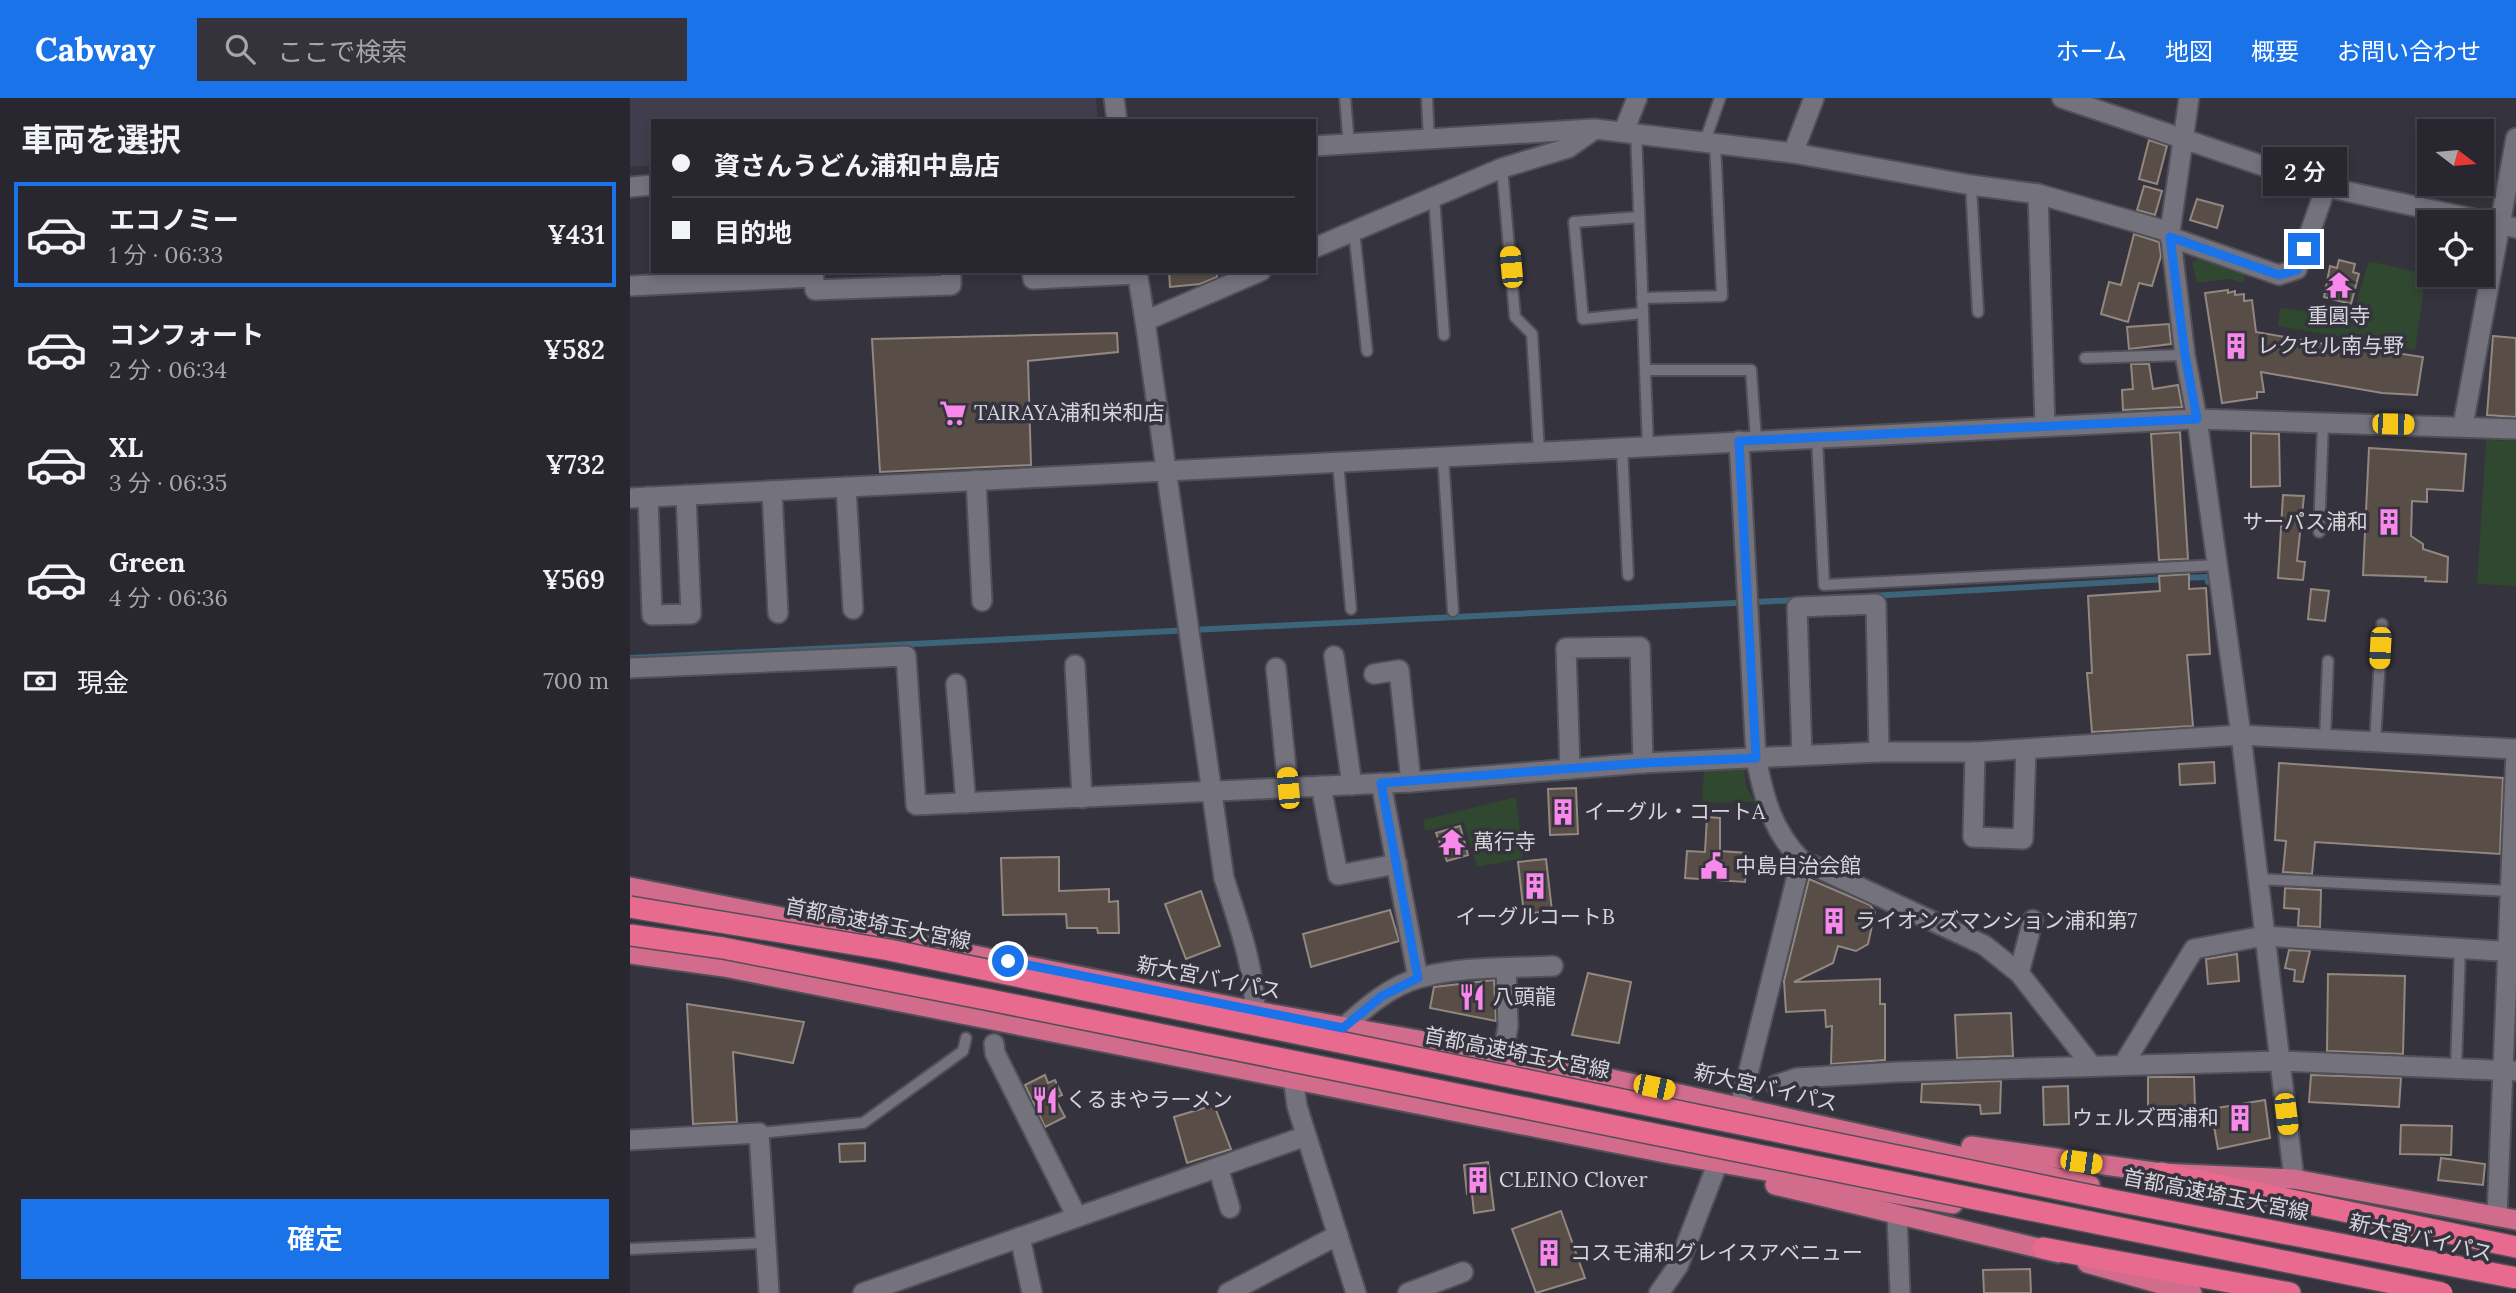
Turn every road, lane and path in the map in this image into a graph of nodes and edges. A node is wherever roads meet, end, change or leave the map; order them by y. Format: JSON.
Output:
{"nodes":[{"id":1,"x":1114,"y":98,"type":"edge"},
{"id":2,"x":1345,"y":98,"type":"edge"},
{"id":3,"x":1427,"y":98,"type":"edge"},
{"id":4,"x":1637,"y":98,"type":"edge"},
{"id":5,"x":1720,"y":98,"type":"edge"},
{"id":6,"x":1814,"y":98,"type":"edge"},
{"id":7,"x":2062,"y":98,"type":"edge"},
{"id":8,"x":2189,"y":98,"type":"edge"},
{"id":9,"x":1117,"y":119,"type":"edge"},
{"id":10,"x":1595,"y":129,"type":"junction"},
{"id":11,"x":1630,"y":131,"type":"junction"},
{"id":12,"x":2516,"y":138,"type":"edge"},
{"id":13,"x":1429,"y":140,"type":"junction"},
{"id":14,"x":2182,"y":140,"type":"junction"},
{"id":15,"x":1710,"y":141,"type":"junction"},
{"id":16,"x":1349,"y":145,"type":"junction"},
{"id":17,"x":1316,"y":146,"type":"edge"},
{"id":18,"x":1793,"y":153,"type":"junction"},
{"id":19,"x":1502,"y":168,"type":"junction"},
{"id":20,"x":1971,"y":185,"type":"junction"},
{"id":21,"x":651,"y":186,"type":"edge"},
{"id":22,"x":630,"y":187,"type":"edge"},
{"id":23,"x":2326,"y":187,"type":"junction"},
{"id":24,"x":2038,"y":194,"type":"junction"},
{"id":25,"x":1433,"y":197,"type":"junction"},
{"id":26,"x":1639,"y":218,"type":"junction"},
{"id":27,"x":2509,"y":226,"type":"edge"},
{"id":28,"x":1354,"y":231,"type":"junction"},
{"id":29,"x":2170,"y":234,"type":"junction"},
{"id":30,"x":1316,"y":247,"type":"edge"},
{"id":31,"x":951,"y":273,"type":"edge"},
{"id":32,"x":1032,"y":273,"type":"edge"},
{"id":33,"x":1122,"y":273,"type":"edge"},
{"id":34,"x":1137,"y":273,"type":"edge"},
{"id":35,"x":1256,"y":273,"type":"edge"},
{"id":36,"x":813,"y":274,"type":"edge"},
{"id":37,"x":880,"y":279,"type":"edge"},
{"id":38,"x":630,"y":286,"type":"edge"},
{"id":39,"x":1642,"y":298,"type":"junction"},
{"id":40,"x":1978,"y":312,"type":"dead end"},
{"id":41,"x":1643,"y":313,"type":"junction"},
{"id":42,"x":1145,"y":321,"type":"junction"},
{"id":43,"x":1444,"y":335,"type":"dead end"},
{"id":44,"x":1367,"y":351,"type":"dead end"},
{"id":45,"x":2185,"y":355,"type":"junction"},
{"id":46,"x":2085,"y":358,"type":"dead end"},
{"id":47,"x":1645,"y":370,"type":"junction"},
{"id":48,"x":2197,"y":419,"type":"junction"},
{"id":49,"x":2323,"y":423,"type":"junction"},
{"id":50,"x":2463,"y":425,"type":"junction"},
{"id":51,"x":2045,"y":426,"type":"junction"},
{"id":52,"x":2516,"y":429,"type":"edge"},
{"id":53,"x":1816,"y":437,"type":"junction"},
{"id":54,"x":1747,"y":440,"type":"junction"},
{"id":55,"x":1648,"y":446,"type":"junction"},
{"id":56,"x":1622,"y":447,"type":"junction"},
{"id":57,"x":1539,"y":451,"type":"junction"},
{"id":58,"x":1443,"y":456,"type":"junction"},
{"id":59,"x":1338,"y":462,"type":"junction"},
{"id":60,"x":1165,"y":470,"type":"junction"},
{"id":61,"x":976,"y":480,"type":"junction"},
{"id":62,"x":846,"y":487,"type":"junction"},
{"id":63,"x":772,"y":491,"type":"junction"},
{"id":64,"x":685,"y":495,"type":"junction"},
{"id":65,"x":639,"y":498,"type":"edge"},
{"id":66,"x":2319,"y":532,"type":"dead end"},
{"id":67,"x":2218,"y":565,"type":"junction"},
{"id":68,"x":1628,"y":575,"type":"dead end"},
{"id":69,"x":982,"y":601,"type":"dead end"},
{"id":70,"x":853,"y":609,"type":"dead end"},
{"id":71,"x":1351,"y":609,"type":"dead end"},
{"id":72,"x":1453,"y":611,"type":"dead end"},
{"id":73,"x":778,"y":613,"type":"dead end"},
{"id":74,"x":2382,"y":624,"type":"dead end"},
{"id":75,"x":1334,"y":656,"type":"dead end"},
{"id":76,"x":2328,"y":661,"type":"dead end"},
{"id":77,"x":1075,"y":665,"type":"dead end"},
{"id":78,"x":630,"y":668,"type":"edge"},
{"id":79,"x":1276,"y":668,"type":"dead end"},
{"id":80,"x":1374,"y":674,"type":"dead end"},
{"id":81,"x":956,"y":684,"type":"dead end"},
{"id":82,"x":2241,"y":734,"type":"junction"},
{"id":83,"x":2325,"y":740,"type":"junction"},
{"id":84,"x":2375,"y":743,"type":"junction"},
{"id":85,"x":2026,"y":749,"type":"junction"},
{"id":86,"x":2516,"y":751,"type":"edge"},
{"id":87,"x":1879,"y":752,"type":"junction"},
{"id":88,"x":1975,"y":752,"type":"junction"},
{"id":89,"x":1802,"y":755,"type":"junction"},
{"id":90,"x":1756,"y":758,"type":"junction"},
{"id":91,"x":1643,"y":763,"type":"junction"},
{"id":92,"x":1570,"y":769,"type":"junction"},
{"id":93,"x":1411,"y":782,"type":"junction"},
{"id":94,"x":1381,"y":783,"type":"junction"},
{"id":95,"x":1352,"y":785,"type":"junction"},
{"id":96,"x":1321,"y":786,"type":"junction"},
{"id":97,"x":1288,"y":788,"type":"junction"},
{"id":98,"x":1211,"y":792,"type":"junction"},
{"id":99,"x":1082,"y":798,"type":"junction"},
{"id":100,"x":966,"y":803,"type":"junction"},
{"id":101,"x":2514,"y":824,"type":"edge"},
{"id":102,"x":1801,"y":860,"type":"junction"},
{"id":103,"x":1397,"y":864,"type":"junction"},
{"id":104,"x":2258,"y":879,"type":"junction"},
{"id":105,"x":630,"y":887,"type":"edge"},
{"id":106,"x":2510,"y":891,"type":"junction"},
{"id":107,"x":630,"y":907,"type":"edge"},
{"id":108,"x":2033,"y":920,"type":"dead end"},
{"id":109,"x":630,"y":935,"type":"edge"},
{"id":110,"x":2264,"y":936,"type":"junction"},
{"id":111,"x":2460,"y":948,"type":"junction"},
{"id":112,"x":2512,"y":952,"type":"edge"},
{"id":113,"x":630,"y":954,"type":"edge"},
{"id":114,"x":1553,"y":966,"type":"dead end"},
{"id":115,"x":1506,"y":968,"type":"junction"},
{"id":116,"x":2019,"y":973,"type":"junction"},
{"id":117,"x":1418,"y":978,"type":"junction"},
{"id":118,"x":1255,"y":1011,"type":"junction"},
{"id":119,"x":1343,"y":1028,"type":"junction"},
{"id":120,"x":966,"y":1038,"type":"dead end"},
{"id":121,"x":994,"y":1044,"type":"dead end"},
{"id":122,"x":1503,"y":1055,"type":"junction"},
{"id":123,"x":2280,"y":1061,"type":"junction"},
{"id":124,"x":2123,"y":1065,"type":"junction"},
{"id":125,"x":2092,"y":1066,"type":"junction"},
{"id":126,"x":2456,"y":1068,"type":"junction"},
{"id":127,"x":2509,"y":1070,"type":"edge"},
{"id":128,"x":1293,"y":1077,"type":"junction"},
{"id":129,"x":1776,"y":1085,"type":"dead end"},
{"id":130,"x":1740,"y":1106,"type":"junction"},
{"id":131,"x":1842,"y":1128,"type":"junction"},
{"id":132,"x":760,"y":1133,"type":"junction"},
{"id":133,"x":1306,"y":1136,"type":"junction"},
{"id":134,"x":630,"y":1140,"type":"edge"},
{"id":135,"x":1670,"y":1154,"type":"junction"},
{"id":136,"x":1218,"y":1167,"type":"junction"},
{"id":137,"x":1715,"y":1170,"type":"junction"},
{"id":138,"x":2161,"y":1173,"type":"junction"},
{"id":139,"x":2294,"y":1179,"type":"junction"},
{"id":140,"x":1230,"y":1208,"type":"dead end"},
{"id":141,"x":1897,"y":1215,"type":"junction"},
{"id":142,"x":1077,"y":1217,"type":"junction"},
{"id":143,"x":2506,"y":1218,"type":"edge"},
{"id":144,"x":1338,"y":1235,"type":"junction"},
{"id":145,"x":1020,"y":1237,"type":"junction"},
{"id":146,"x":765,"y":1243,"type":"junction"},
{"id":147,"x":2516,"y":1247,"type":"edge"},
{"id":148,"x":2043,"y":1248,"type":"junction"},
{"id":149,"x":630,"y":1249,"type":"edge"},
{"id":150,"x":1463,"y":1272,"type":"dead end"},
{"id":151,"x":2516,"y":1278,"type":"edge"},
{"id":152,"x":2516,"y":1283,"type":"edge"},
{"id":153,"x":769,"y":1293,"type":"edge"},
{"id":154,"x":863,"y":1293,"type":"edge"},
{"id":155,"x":1032,"y":1293,"type":"edge"},
{"id":156,"x":1228,"y":1293,"type":"edge"},
{"id":157,"x":1356,"y":1293,"type":"edge"},
{"id":158,"x":1408,"y":1293,"type":"edge"},
{"id":159,"x":1659,"y":1293,"type":"edge"},
{"id":160,"x":1900,"y":1293,"type":"edge"},
{"id":161,"x":2192,"y":1293,"type":"edge"},
{"id":162,"x":2290,"y":1293,"type":"edge"},
{"id":163,"x":2444,"y":1293,"type":"edge"}],
"edges":[{"from":1,"to":9,"type":"street"},
{"from":2,"to":16,"type":"lane"},
{"from":3,"to":13,"type":"lane"},
{"from":4,"to":11,"type":"street"},
{"from":5,"to":15,"type":"lane"},
{"from":6,"to":18,"type":"street"},
{"from":7,"to":14,"type":"street"},
{"from":8,"to":14,"type":"street"},
{"from":10,"to":11,"type":"street"},
{"from":10,"to":13,"type":"street"},
{"from":10,"to":19,"type":"street"},
{"from":11,"to":15,"type":"street"},
{"from":11,"to":26,"type":"lane"},
{"from":12,"to":27,"type":"street"},
{"from":13,"to":16,"type":"street"},
{"from":14,"to":23,"type":"street"},
{"from":14,"to":29,"type":"street"},
{"from":15,"to":18,"type":"street"},
{"from":15,"to":39,"type":"lane"},
{"from":16,"to":17,"type":"street"},
{"from":18,"to":20,"type":"street"},
{"from":19,"to":25,"type":"street"},
{"from":19,"to":57,"type":"lane"},
{"from":20,"to":24,"type":"street"},
{"from":20,"to":40,"type":"lane"},
{"from":21,"to":22,"type":"street"},
{"from":23,"to":27,"type":"street"},
{"from":23,"to":29,"type":"street"},
{"from":24,"to":29,"type":"street"},
{"from":24,"to":51,"type":"street"},
{"from":25,"to":28,"type":"street"},
{"from":25,"to":43,"type":"lane"},
{"from":26,"to":39,"type":"lane"},
{"from":26,"to":41,"type":"lane"},
{"from":27,"to":50,"type":"street"},
{"from":28,"to":30,"type":"street"},
{"from":28,"to":44,"type":"lane"},
{"from":29,"to":45,"type":"street"},
{"from":31,"to":37,"type":"street"},
{"from":32,"to":33,"type":"street"},
{"from":34,"to":42,"type":"street"},
{"from":35,"to":42,"type":"street"},
{"from":36,"to":37,"type":"street"},
{"from":36,"to":38,"type":"street"},
{"from":39,"to":41,"type":"lane"},
{"from":41,"to":47,"type":"lane"},
{"from":42,"to":60,"type":"street"},
{"from":45,"to":46,"type":"lane"},
{"from":45,"to":48,"type":"street"},
{"from":47,"to":54,"type":"lane"},
{"from":47,"to":55,"type":"lane"},
{"from":48,"to":49,"type":"street"},
{"from":48,"to":51,"type":"street"},
{"from":48,"to":67,"type":"street"},
{"from":49,"to":50,"type":"street"},
{"from":49,"to":66,"type":"lane"},
{"from":50,"to":52,"type":"street"},
{"from":51,"to":53,"type":"street"},
{"from":53,"to":54,"type":"street"},
{"from":53,"to":67,"type":"lane"},
{"from":54,"to":55,"type":"street"},
{"from":54,"to":90,"type":"street"},
{"from":55,"to":56,"type":"street"},
{"from":56,"to":57,"type":"street"},
{"from":56,"to":68,"type":"lane"},
{"from":57,"to":58,"type":"street"},
{"from":58,"to":59,"type":"street"},
{"from":58,"to":72,"type":"lane"},
{"from":59,"to":60,"type":"street"},
{"from":59,"to":71,"type":"lane"},
{"from":60,"to":61,"type":"street"},
{"from":60,"to":98,"type":"street"},
{"from":61,"to":62,"type":"street"},
{"from":61,"to":69,"type":"street"},
{"from":62,"to":63,"type":"street"},
{"from":62,"to":70,"type":"street"},
{"from":63,"to":64,"type":"street"},
{"from":63,"to":73,"type":"street"},
{"from":64,"to":65,"type":"street"},
{"from":64,"to":65,"type":"street"},
{"from":67,"to":82,"type":"street"},
{"from":74,"to":84,"type":"lane"},
{"from":75,"to":95,"type":"street"},
{"from":76,"to":83,"type":"lane"},
{"from":77,"to":99,"type":"street"},
{"from":78,"to":100,"type":"street"},
{"from":79,"to":97,"type":"street"},
{"from":80,"to":93,"type":"street"},
{"from":81,"to":100,"type":"street"},
{"from":82,"to":83,"type":"street"},
{"from":82,"to":85,"type":"street"},
{"from":82,"to":104,"type":"street"},
{"from":83,"to":84,"type":"street"},
{"from":84,"to":86,"type":"street"},
{"from":85,"to":88,"type":"street"},
{"from":85,"to":88,"type":"street"},
{"from":86,"to":101,"type":"street"},
{"from":87,"to":88,"type":"street"},
{"from":87,"to":89,"type":"street"},
{"from":87,"to":89,"type":"street"},
{"from":89,"to":90,"type":"street"},
{"from":90,"to":91,"type":"street"},
{"from":90,"to":102,"type":"street"},
{"from":91,"to":92,"type":"street"},
{"from":91,"to":92,"type":"street"},
{"from":92,"to":93,"type":"street"},
{"from":93,"to":94,"type":"street"},
{"from":94,"to":95,"type":"street"},
{"from":94,"to":103,"type":"street"},
{"from":95,"to":96,"type":"street"},
{"from":96,"to":97,"type":"street"},
{"from":96,"to":103,"type":"street"},
{"from":97,"to":98,"type":"street"},
{"from":98,"to":99,"type":"street"},
{"from":98,"to":118,"type":"street"},
{"from":99,"to":100,"type":"street"},
{"from":101,"to":106,"type":"street"},
{"from":102,"to":116,"type":"street"},
{"from":102,"to":130,"type":"street"},
{"from":103,"to":117,"type":"street"},
{"from":104,"to":106,"type":"lane"},
{"from":104,"to":110,"type":"street"},
{"from":105,"to":118,"type":"highway","name":"新大宮バイパス"},
{"from":106,"to":112,"type":"street"},
{"from":107,"to":151,"type":"highway","name":"首都高速埼玉大宮線","bridge":true},
{"from":108,"to":116,"type":"street"},
{"from":109,"to":163,"type":"highway","bridge":true},
{"from":110,"to":111,"type":"street"},
{"from":110,"to":123,"type":"street"},
{"from":110,"to":124,"type":"street"},
{"from":111,"to":112,"type":"street"},
{"from":111,"to":126,"type":"lane"},
{"from":112,"to":127,"type":"street"},
{"from":113,"to":128,"type":"highway"},
{"from":114,"to":115,"type":"street"},
{"from":115,"to":117,"type":"street"},
{"from":115,"to":122,"type":"street"},
{"from":116,"to":125,"type":"street"},
{"from":117,"to":119,"type":"street"},
{"from":118,"to":119,"type":"highway","name":"新大宮バイパス"},
{"from":119,"to":122,"type":"highway","name":"新大宮バイパス"},
{"from":120,"to":132,"type":"lane"},
{"from":121,"to":142,"type":"street"},
{"from":122,"to":130,"type":"highway","name":"新大宮バイパス"},
{"from":123,"to":124,"type":"street"},
{"from":123,"to":126,"type":"street"},
{"from":123,"to":139,"type":"street"},
{"from":124,"to":125,"type":"street"},
{"from":125,"to":129,"type":"street"},
{"from":126,"to":127,"type":"street"},
{"from":127,"to":143,"type":"street"},
{"from":128,"to":133,"type":"street"},
{"from":128,"to":135,"type":"highway"},
{"from":130,"to":131,"type":"highway","name":"新大宮バイパス"},
{"from":131,"to":138,"type":"highway"},
{"from":131,"to":152,"type":"highway","name":"新大宮バイパス"},
{"from":132,"to":134,"type":"street"},
{"from":132,"to":146,"type":"street"},
{"from":133,"to":136,"type":"street"},
{"from":133,"to":144,"type":"street"},
{"from":135,"to":137,"type":"highway"},
{"from":135,"to":163,"type":"highway"},
{"from":136,"to":140,"type":"street"},
{"from":136,"to":142,"type":"street"},
{"from":137,"to":141,"type":"highway"},
{"from":137,"to":159,"type":"street"},
{"from":138,"to":139,"type":"highway"},
{"from":138,"to":147,"type":"highway"},
{"from":139,"to":143,"type":"highway"},
{"from":141,"to":148,"type":"highway"},
{"from":141,"to":160,"type":"street"},
{"from":142,"to":145,"type":"street"},
{"from":144,"to":156,"type":"street"},
{"from":144,"to":157,"type":"street"},
{"from":145,"to":154,"type":"street"},
{"from":145,"to":155,"type":"street"},
{"from":146,"to":149,"type":"lane"},
{"from":146,"to":153,"type":"street"},
{"from":148,"to":161,"type":"highway"},
{"from":148,"to":162,"type":"highway"},
{"from":150,"to":158,"type":"street"}]}
